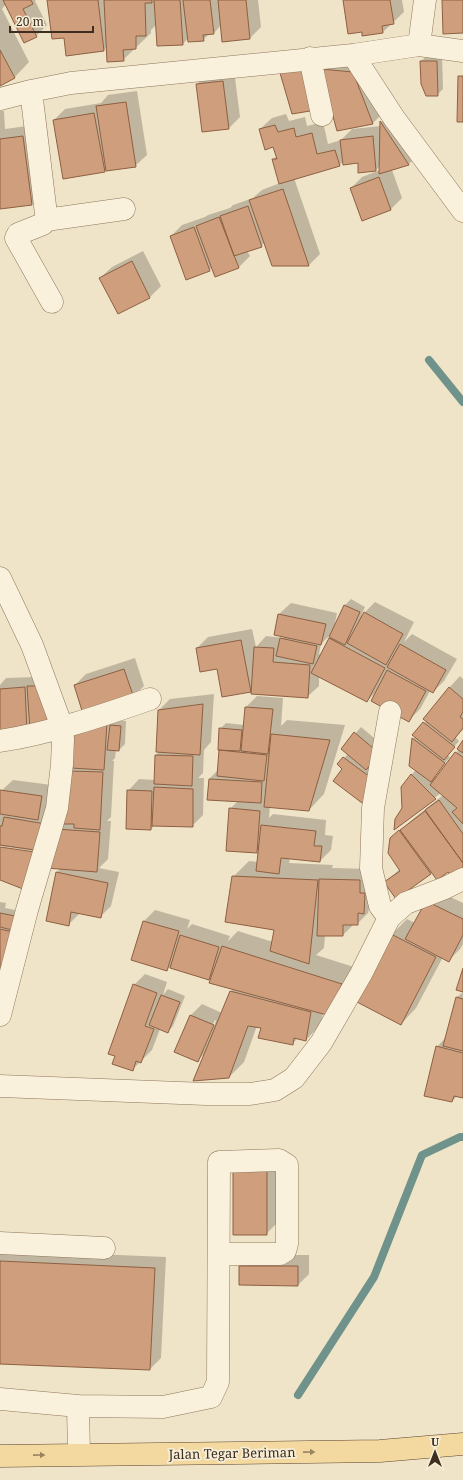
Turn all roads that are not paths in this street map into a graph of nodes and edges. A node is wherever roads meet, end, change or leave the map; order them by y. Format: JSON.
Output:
{"nodes":[{"id":1,"x":425,"y":0,"type":"edge"},
{"id":2,"x":419,"y":45,"type":"junction"},
{"id":3,"x":463,"y":51,"type":"edge"},
{"id":4,"x":354,"y":55,"type":"junction"},
{"id":5,"x":310,"y":58,"type":"junction"},
{"id":6,"x":31,"y":91,"type":"junction"},
{"id":7,"x":0,"y":99,"type":"edge"},
{"id":8,"x":322,"y":115,"type":"dead end"},
{"id":9,"x":124,"y":209,"type":"dead end"},
{"id":10,"x":463,"y":211,"type":"edge"},
{"id":11,"x":46,"y":220,"type":"junction"},
{"id":12,"x":52,"y":302,"type":"dead end"},
{"id":13,"x":0,"y":578,"type":"edge"},
{"id":14,"x":150,"y":699,"type":"dead end"},
{"id":15,"x":390,"y":712,"type":"dead end"},
{"id":16,"x":62,"y":727,"type":"junction"},
{"id":17,"x":0,"y":741,"type":"edge"},
{"id":18,"x":463,"y":879,"type":"edge"},
{"id":19,"x":389,"y":918,"type":"junction"},
{"id":20,"x":0,"y":1015,"type":"edge"},
{"id":21,"x":0,"y":1086,"type":"edge"},
{"id":22,"x":0,"y":1243,"type":"edge"},
{"id":23,"x":104,"y":1248,"type":"dead end"},
{"id":24,"x":219,"y":1254,"type":"junction"},
{"id":25,"x":0,"y":1399,"type":"edge"},
{"id":26,"x":78,"y":1406,"type":"junction"},
{"id":27,"x":463,"y":1444,"type":"edge"},
{"id":28,"x":79,"y":1454,"type":"junction"},
{"id":29,"x":0,"y":1456,"type":"edge"}],
"edges":[{"from":1,"to":2,"type":"street"},
{"from":2,"to":3,"type":"street"},
{"from":2,"to":4,"type":"street"},
{"from":4,"to":5,"type":"street"},
{"from":4,"to":10,"type":"street"},
{"from":5,"to":6,"type":"street"},
{"from":5,"to":8,"type":"street"},
{"from":6,"to":7,"type":"street"},
{"from":6,"to":11,"type":"street"},
{"from":9,"to":11,"type":"street"},
{"from":11,"to":12,"type":"street"},
{"from":13,"to":16,"type":"street"},
{"from":14,"to":16,"type":"street"},
{"from":15,"to":19,"type":"street"},
{"from":16,"to":17,"type":"street"},
{"from":16,"to":20,"type":"street"},
{"from":18,"to":19,"type":"street"},
{"from":19,"to":21,"type":"street"},
{"from":22,"to":23,"type":"street"},
{"from":24,"to":24,"type":"street"},
{"from":24,"to":26,"type":"street"},
{"from":25,"to":26,"type":"street"},
{"from":26,"to":28,"type":"street"},
{"from":28,"to":27,"type":"main road","name":"Jalan Tegar Beriman","one_way":true},
{"from":29,"to":28,"type":"main road","name":"Jalan Tegar Beriman","one_way":true}]}
